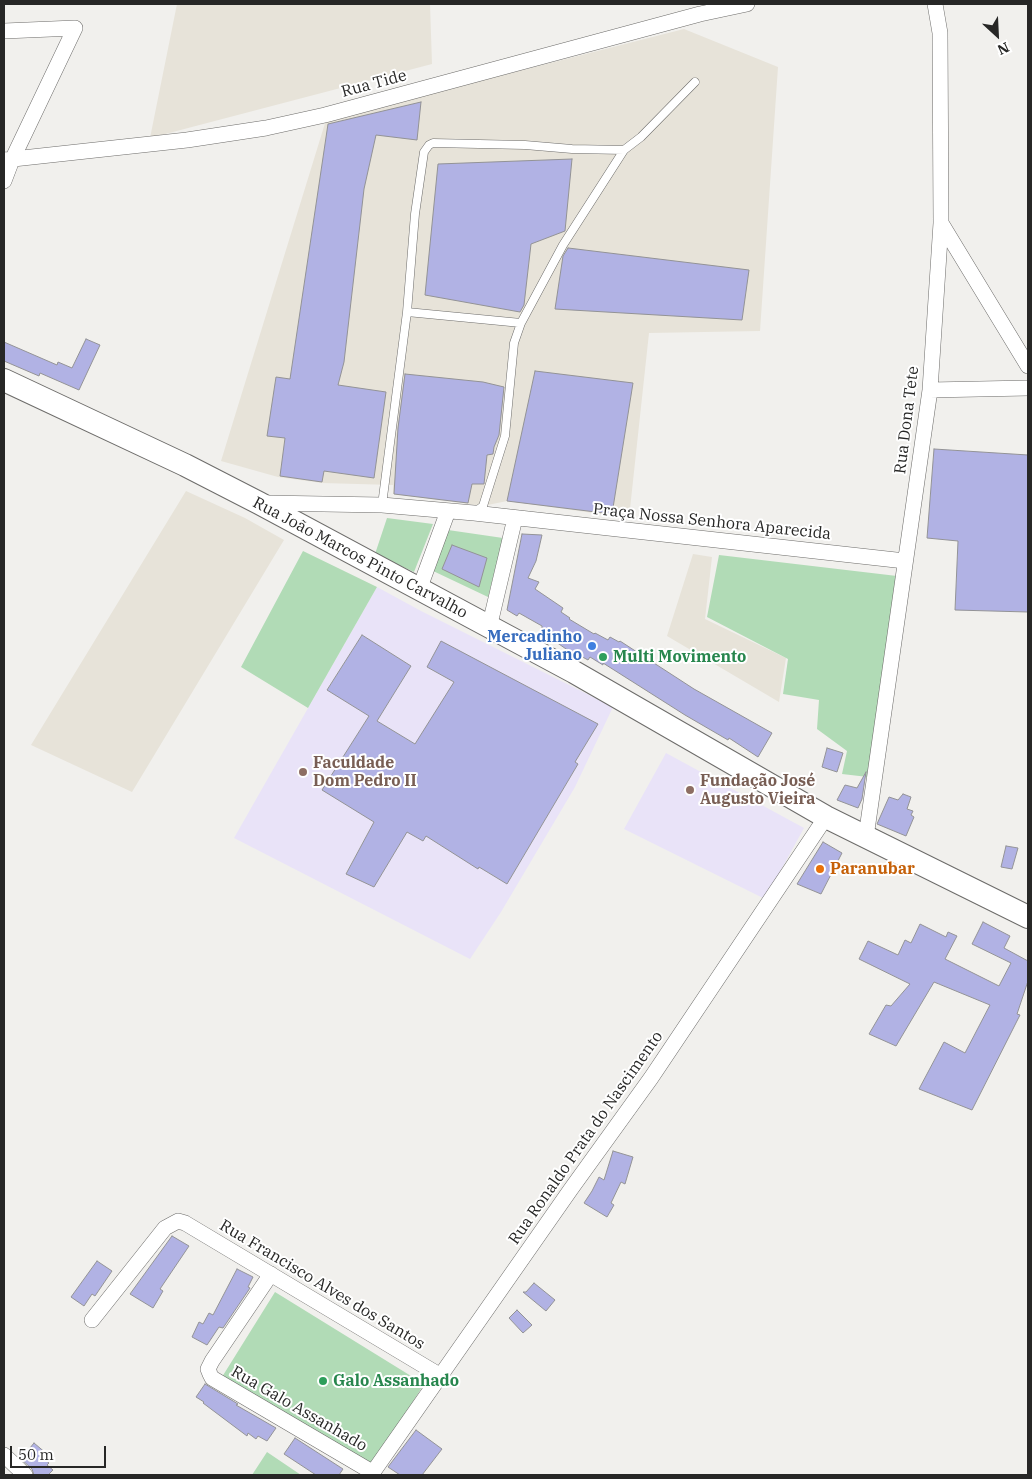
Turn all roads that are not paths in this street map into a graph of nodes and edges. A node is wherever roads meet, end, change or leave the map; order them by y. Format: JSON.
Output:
{"nodes":[{"id":1,"x":747,"y":4,"type":"edge"},
{"id":2,"x":935,"y":4,"type":"edge"},
{"id":3,"x":4,"y":30,"type":"edge"},
{"id":4,"x":695,"y":82,"type":"dead end"},
{"id":5,"x":624,"y":150,"type":"junction"},
{"id":6,"x":8,"y":160,"type":"edge"},
{"id":7,"x":4,"y":181,"type":"edge"},
{"id":8,"x":941,"y":223,"type":"junction"},
{"id":9,"x":406,"y":312,"type":"junction"},
{"id":10,"x":522,"y":324,"type":"junction"},
{"id":11,"x":1028,"y":366,"type":"edge"},
{"id":12,"x":4,"y":380,"type":"edge"},
{"id":13,"x":1028,"y":388,"type":"edge"},
{"id":14,"x":930,"y":390,"type":"junction"},
{"id":15,"x":259,"y":503,"type":"junction"},
{"id":16,"x":382,"y":506,"type":"junction"},
{"id":17,"x":448,"y":511,"type":"junction"},
{"id":18,"x":474,"y":513,"type":"junction"},
{"id":19,"x":515,"y":518,"type":"junction"},
{"id":20,"x":905,"y":561,"type":"junction"},
{"id":21,"x":418,"y":590,"type":"junction"},
{"id":22,"x":489,"y":628,"type":"junction"},
{"id":23,"x":826,"y":817,"type":"junction"},
{"id":24,"x":866,"y":837,"type":"junction"},
{"id":25,"x":1028,"y":917,"type":"edge"},
{"id":26,"x":270,"y":1274,"type":"junction"},
{"id":27,"x":92,"y":1320,"type":"dead end"},
{"id":28,"x":441,"y":1376,"type":"junction"},
{"id":29,"x":4,"y":1455,"type":"edge"},
{"id":30,"x":372,"y":1474,"type":"edge"},
{"id":31,"x":25,"y":1475,"type":"edge"}],
"edges":[{"from":1,"to":6,"type":"street","name":"Rua Tide"},
{"from":2,"to":8,"type":"street","name":"Rua Dona Tete"},
{"from":3,"to":6,"type":"street"},
{"from":4,"to":5,"type":"lane"},
{"from":5,"to":9,"type":"lane"},
{"from":5,"to":10,"type":"lane"},
{"from":6,"to":7,"type":"street"},
{"from":8,"to":11,"type":"street"},
{"from":8,"to":14,"type":"street","name":"Rua Dona Tete"},
{"from":9,"to":10,"type":"lane"},
{"from":9,"to":16,"type":"lane"},
{"from":10,"to":18,"type":"lane"},
{"from":12,"to":15,"type":"main road","name":"Rua João Marcos Pinto Carvalho"},
{"from":13,"to":14,"type":"street"},
{"from":14,"to":20,"type":"street","name":"Rua Dona Tete"},
{"from":15,"to":16,"type":"street","name":"Praça Nossa Senhora Aparecida"},
{"from":15,"to":21,"type":"main road","name":"Rua João Marcos Pinto Carvalho"},
{"from":16,"to":17,"type":"street","name":"Praça Nossa Senhora Aparecida"},
{"from":17,"to":18,"type":"street","name":"Praça Nossa Senhora Aparecida"},
{"from":17,"to":21,"type":"street"},
{"from":18,"to":19,"type":"street","name":"Praça Nossa Senhora Aparecida"},
{"from":19,"to":20,"type":"street","name":"Praça Nossa Senhora Aparecida"},
{"from":19,"to":22,"type":"street"},
{"from":20,"to":24,"type":"street","name":"Rua Dona Tete"},
{"from":21,"to":22,"type":"main road","name":"Rua João Marcos Pinto Carvalho"},
{"from":22,"to":23,"type":"main road","name":"Rua João Marcos Pinto Carvalho"},
{"from":23,"to":24,"type":"main road","name":"Rua João Marcos Pinto Carvalho"},
{"from":23,"to":28,"type":"street","name":"Rua Ronaldo Prata do Nascimento"},
{"from":24,"to":25,"type":"main road","name":"Rua João Marcos Pinto Carvalho"},
{"from":26,"to":27,"type":"street","name":"Rua Francisco Alves dos Santos"},
{"from":26,"to":28,"type":"street","name":"Rua Francisco Alves dos Santos"},
{"from":26,"to":30,"type":"street","name":"Rua Galo Assanhado"},
{"from":28,"to":30,"type":"street","name":"Rua Ronaldo Prata do Nascimento"},
{"from":29,"to":31,"type":"street"}]}
